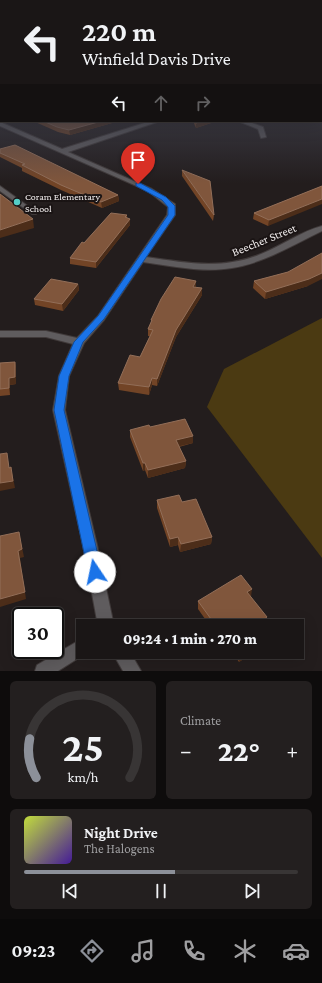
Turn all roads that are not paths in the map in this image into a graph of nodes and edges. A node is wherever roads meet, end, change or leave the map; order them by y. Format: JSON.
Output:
{"nodes":[{"id":1,"x":154,"y":122,"type":"edge"},
{"id":2,"x":244,"y":122,"type":"edge"},
{"id":3,"x":0,"y":124,"type":"edge"},
{"id":4,"x":262,"y":137,"type":"dead end"},
{"id":5,"x":63,"y":151,"type":"junction"},
{"id":6,"x":0,"y":188,"type":"edge"},
{"id":7,"x":34,"y":214,"type":"dead end"},
{"id":8,"x":322,"y":228,"type":"edge"},
{"id":9,"x":141,"y":259,"type":"junction"},
{"id":10,"x":0,"y":334,"type":"edge"},
{"id":11,"x":79,"y":342,"type":"junction"},
{"id":12,"x":105,"y":619,"type":"edge"},
{"id":13,"x":76,"y":650,"type":"edge"},
{"id":14,"x":125,"y":659,"type":"edge"},
{"id":15,"x":43,"y":671,"type":"edge"},
{"id":16,"x":133,"y":671,"type":"edge"}],
"edges":[{"from":1,"to":5,"type":"street"},
{"from":2,"to":4,"type":"street"},
{"from":3,"to":5,"type":"street"},
{"from":5,"to":9,"type":"street"},
{"from":6,"to":7,"type":"lane"},
{"from":8,"to":9,"type":"street","name":"Beecher Street"},
{"from":9,"to":11,"type":"street"},
{"from":10,"to":11,"type":"street"},
{"from":11,"to":12,"type":"street"},
{"from":13,"to":15,"type":"street"},
{"from":14,"to":16,"type":"street"}]}
